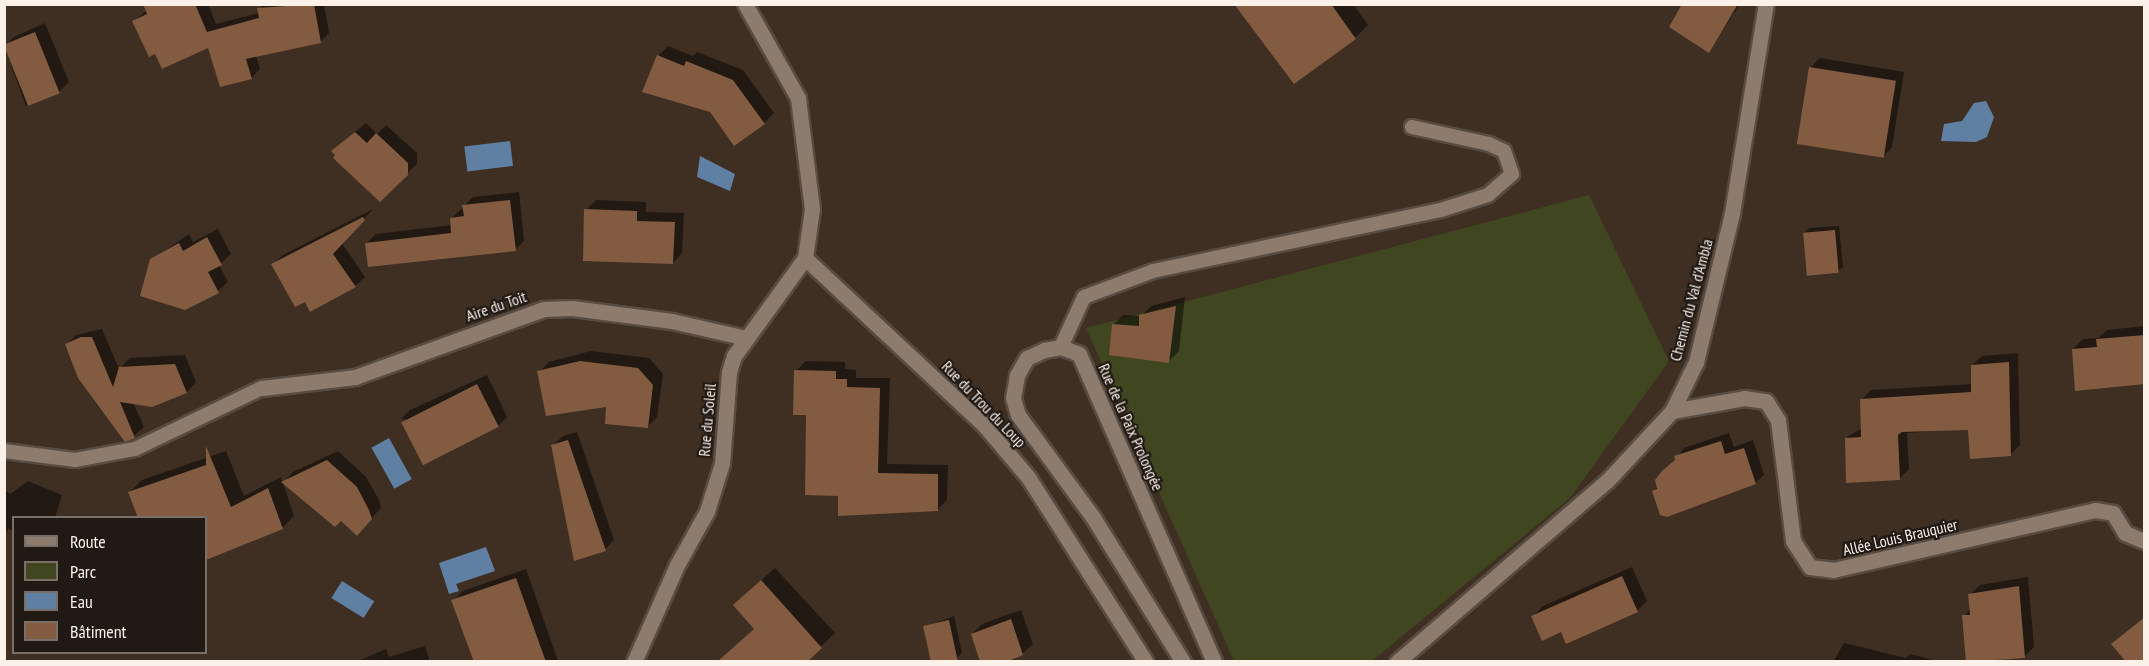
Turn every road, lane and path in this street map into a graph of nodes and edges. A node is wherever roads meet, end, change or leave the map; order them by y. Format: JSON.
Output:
{"nodes":[{"id":1,"x":745,"y":4,"type":"edge"},
{"id":2,"x":1766,"y":4,"type":"edge"},
{"id":3,"x":1412,"y":127,"type":"dead end"},
{"id":4,"x":805,"y":258,"type":"junction"},
{"id":5,"x":746,"y":338,"type":"junction"},
{"id":6,"x":1061,"y":347,"type":"junction"},
{"id":7,"x":262,"y":388,"type":"joint"},
{"id":8,"x":1672,"y":411,"type":"junction"},
{"id":9,"x":4,"y":451,"type":"edge"},
{"id":10,"x":2145,"y":541,"type":"edge"},
{"id":11,"x":634,"y":662,"type":"edge"},
{"id":12,"x":1146,"y":662,"type":"edge"},
{"id":13,"x":1183,"y":662,"type":"edge"},
{"id":14,"x":1214,"y":662,"type":"edge"},
{"id":15,"x":1397,"y":662,"type":"edge"}],
"edges":[{"from":1,"to":4,"type":"street"},
{"from":2,"to":8,"type":"street","name":"Chemin du Val d'Ambla"},
{"from":3,"to":6,"type":"lane"},
{"from":4,"to":5,"type":"street","name":"Rue du Soleil"},
{"from":4,"to":12,"type":"street","name":"Rue du Trou du Loup"},
{"from":5,"to":7,"type":"street","name":"Aire du Toit"},
{"from":5,"to":11,"type":"street","name":"Rue du Soleil"},
{"from":6,"to":13,"type":"street"},
{"from":6,"to":14,"type":"street","name":"Rue de la Paix Prolongée"},
{"from":7,"to":9,"type":"lane"},
{"from":8,"to":10,"type":"street","name":"Allée Louis Brauquier"},
{"from":8,"to":15,"type":"street","name":"Chemin du Val d'Ambla"}]}
